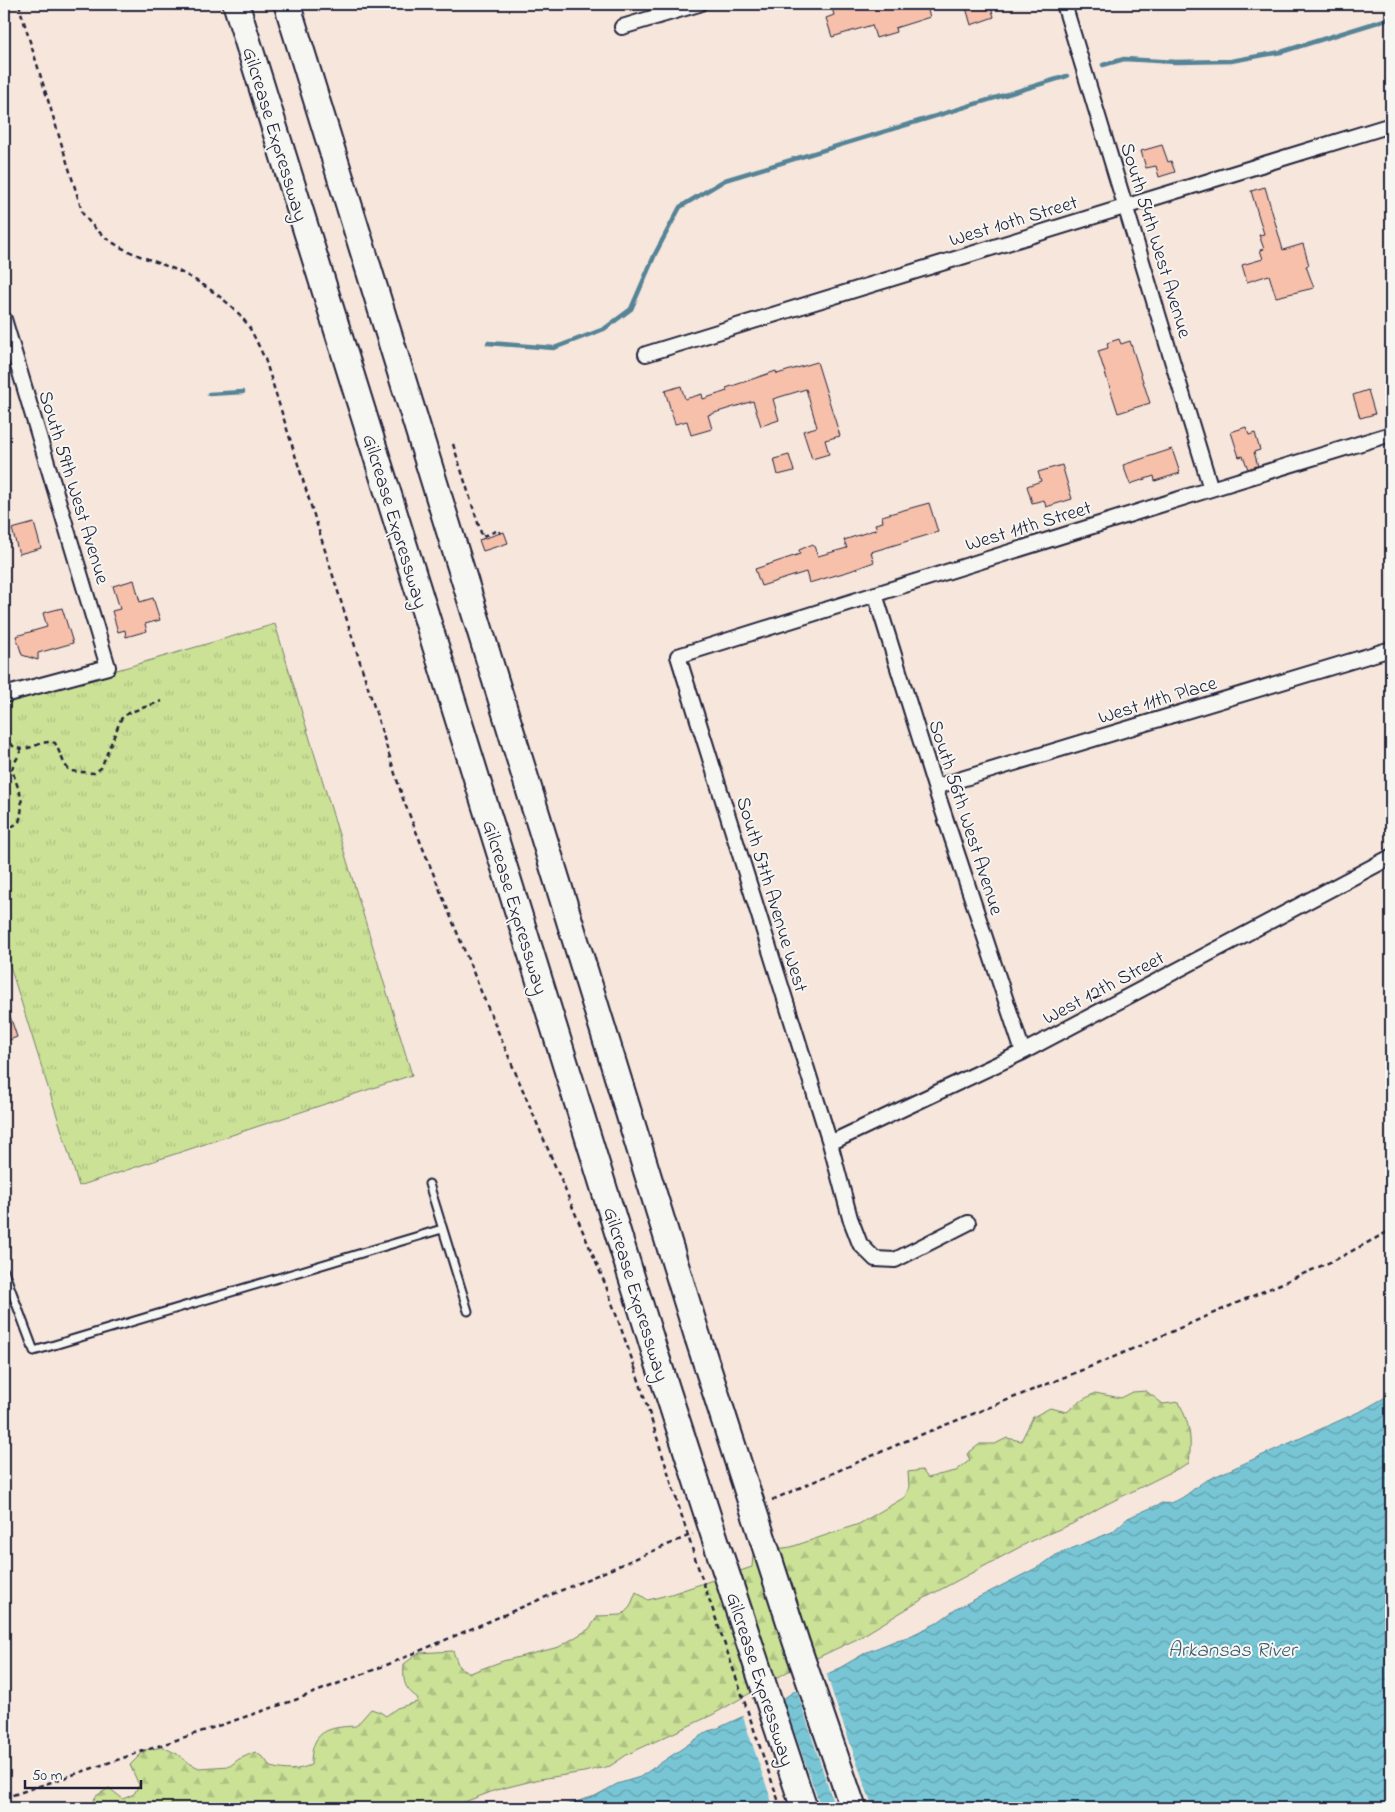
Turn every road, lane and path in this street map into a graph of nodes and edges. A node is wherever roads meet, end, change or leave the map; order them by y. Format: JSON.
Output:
{"nodes":[{"id":1,"x":20,"y":4,"type":"edge"},
{"id":2,"x":236,"y":4,"type":"edge"},
{"id":3,"x":287,"y":4,"type":"edge"},
{"id":4,"x":699,"y":4,"type":"edge"},
{"id":5,"x":1064,"y":4,"type":"edge"},
{"id":6,"x":622,"y":27,"type":"dead end"},
{"id":7,"x":1391,"y":126,"type":"edge"},
{"id":8,"x":1125,"y":207,"type":"junction"},
{"id":9,"x":4,"y":319,"type":"edge"},
{"id":10,"x":646,"y":354,"type":"dead end"},
{"id":11,"x":9,"y":355,"type":"edge"},
{"id":12,"x":1391,"y":434,"type":"edge"},
{"id":13,"x":453,"y":444,"type":"dead end"},
{"id":14,"x":1211,"y":489,"type":"junction"},
{"id":15,"x":500,"y":533,"type":"dead end"},
{"id":16,"x":875,"y":594,"type":"junction"},
{"id":17,"x":1391,"y":649,"type":"edge"},
{"id":18,"x":678,"y":656,"type":"joint"},
{"id":19,"x":4,"y":695,"type":"edge"},
{"id":20,"x":162,"y":701,"type":"dead end"},
{"id":21,"x":4,"y":737,"type":"edge"},
{"id":22,"x":21,"y":749,"type":"junction"},
{"id":23,"x":935,"y":787,"type":"junction"},
{"id":24,"x":4,"y":832,"type":"edge"},
{"id":25,"x":1391,"y":857,"type":"edge"},
{"id":26,"x":1023,"y":1052,"type":"junction"},
{"id":27,"x":830,"y":1143,"type":"junction"},
{"id":28,"x":429,"y":1184,"type":"dead end"},
{"id":29,"x":968,"y":1223,"type":"dead end"},
{"id":30,"x":442,"y":1230,"type":"junction"},
{"id":31,"x":4,"y":1271,"type":"edge"},
{"id":32,"x":468,"y":1311,"type":"dead end"},
{"id":33,"x":781,"y":1808,"type":"edge"},
{"id":34,"x":804,"y":1808,"type":"edge"},
{"id":35,"x":853,"y":1808,"type":"edge"}],
"edges":[{"from":1,"to":33,"type":"path","bridge":true},
{"from":2,"to":34,"type":"highway","name":"Gilcrease Expressway","bridge":true},
{"from":3,"to":35,"type":"highway","bridge":true},
{"from":4,"to":6,"type":"street"},
{"from":5,"to":8,"type":"street","name":"South 54th West Avenue"},
{"from":7,"to":8,"type":"street","name":"West 10th Street"},
{"from":8,"to":10,"type":"street","name":"West 10th Street"},
{"from":8,"to":14,"type":"street","name":"South 54th West Avenue"},
{"from":9,"to":11,"type":"street","name":"South 59th West Avenue"},
{"from":11,"to":19,"type":"street","name":"South 59th West Avenue"},
{"from":12,"to":14,"type":"street","name":"West 11th Street"},
{"from":13,"to":15,"type":"path"},
{"from":14,"to":16,"type":"street","name":"West 11th Street"},
{"from":16,"to":18,"type":"street","name":"West 11th Street"},
{"from":16,"to":23,"type":"street","name":"South 56th West Avenue"},
{"from":17,"to":23,"type":"street","name":"West 11th Place"},
{"from":18,"to":27,"type":"street","name":"South 57th Avenue West"},
{"from":20,"to":22,"type":"path"},
{"from":21,"to":22,"type":"path"},
{"from":22,"to":24,"type":"path"},
{"from":23,"to":26,"type":"street","name":"South 56th West Avenue"},
{"from":25,"to":26,"type":"street","name":"West 12th Street"},
{"from":26,"to":27,"type":"street","name":"West 12th Street"},
{"from":27,"to":29,"type":"street","name":"South 57th Avenue West"},
{"from":28,"to":30,"type":"lane"},
{"from":30,"to":31,"type":"lane"},
{"from":30,"to":32,"type":"lane"}]}
